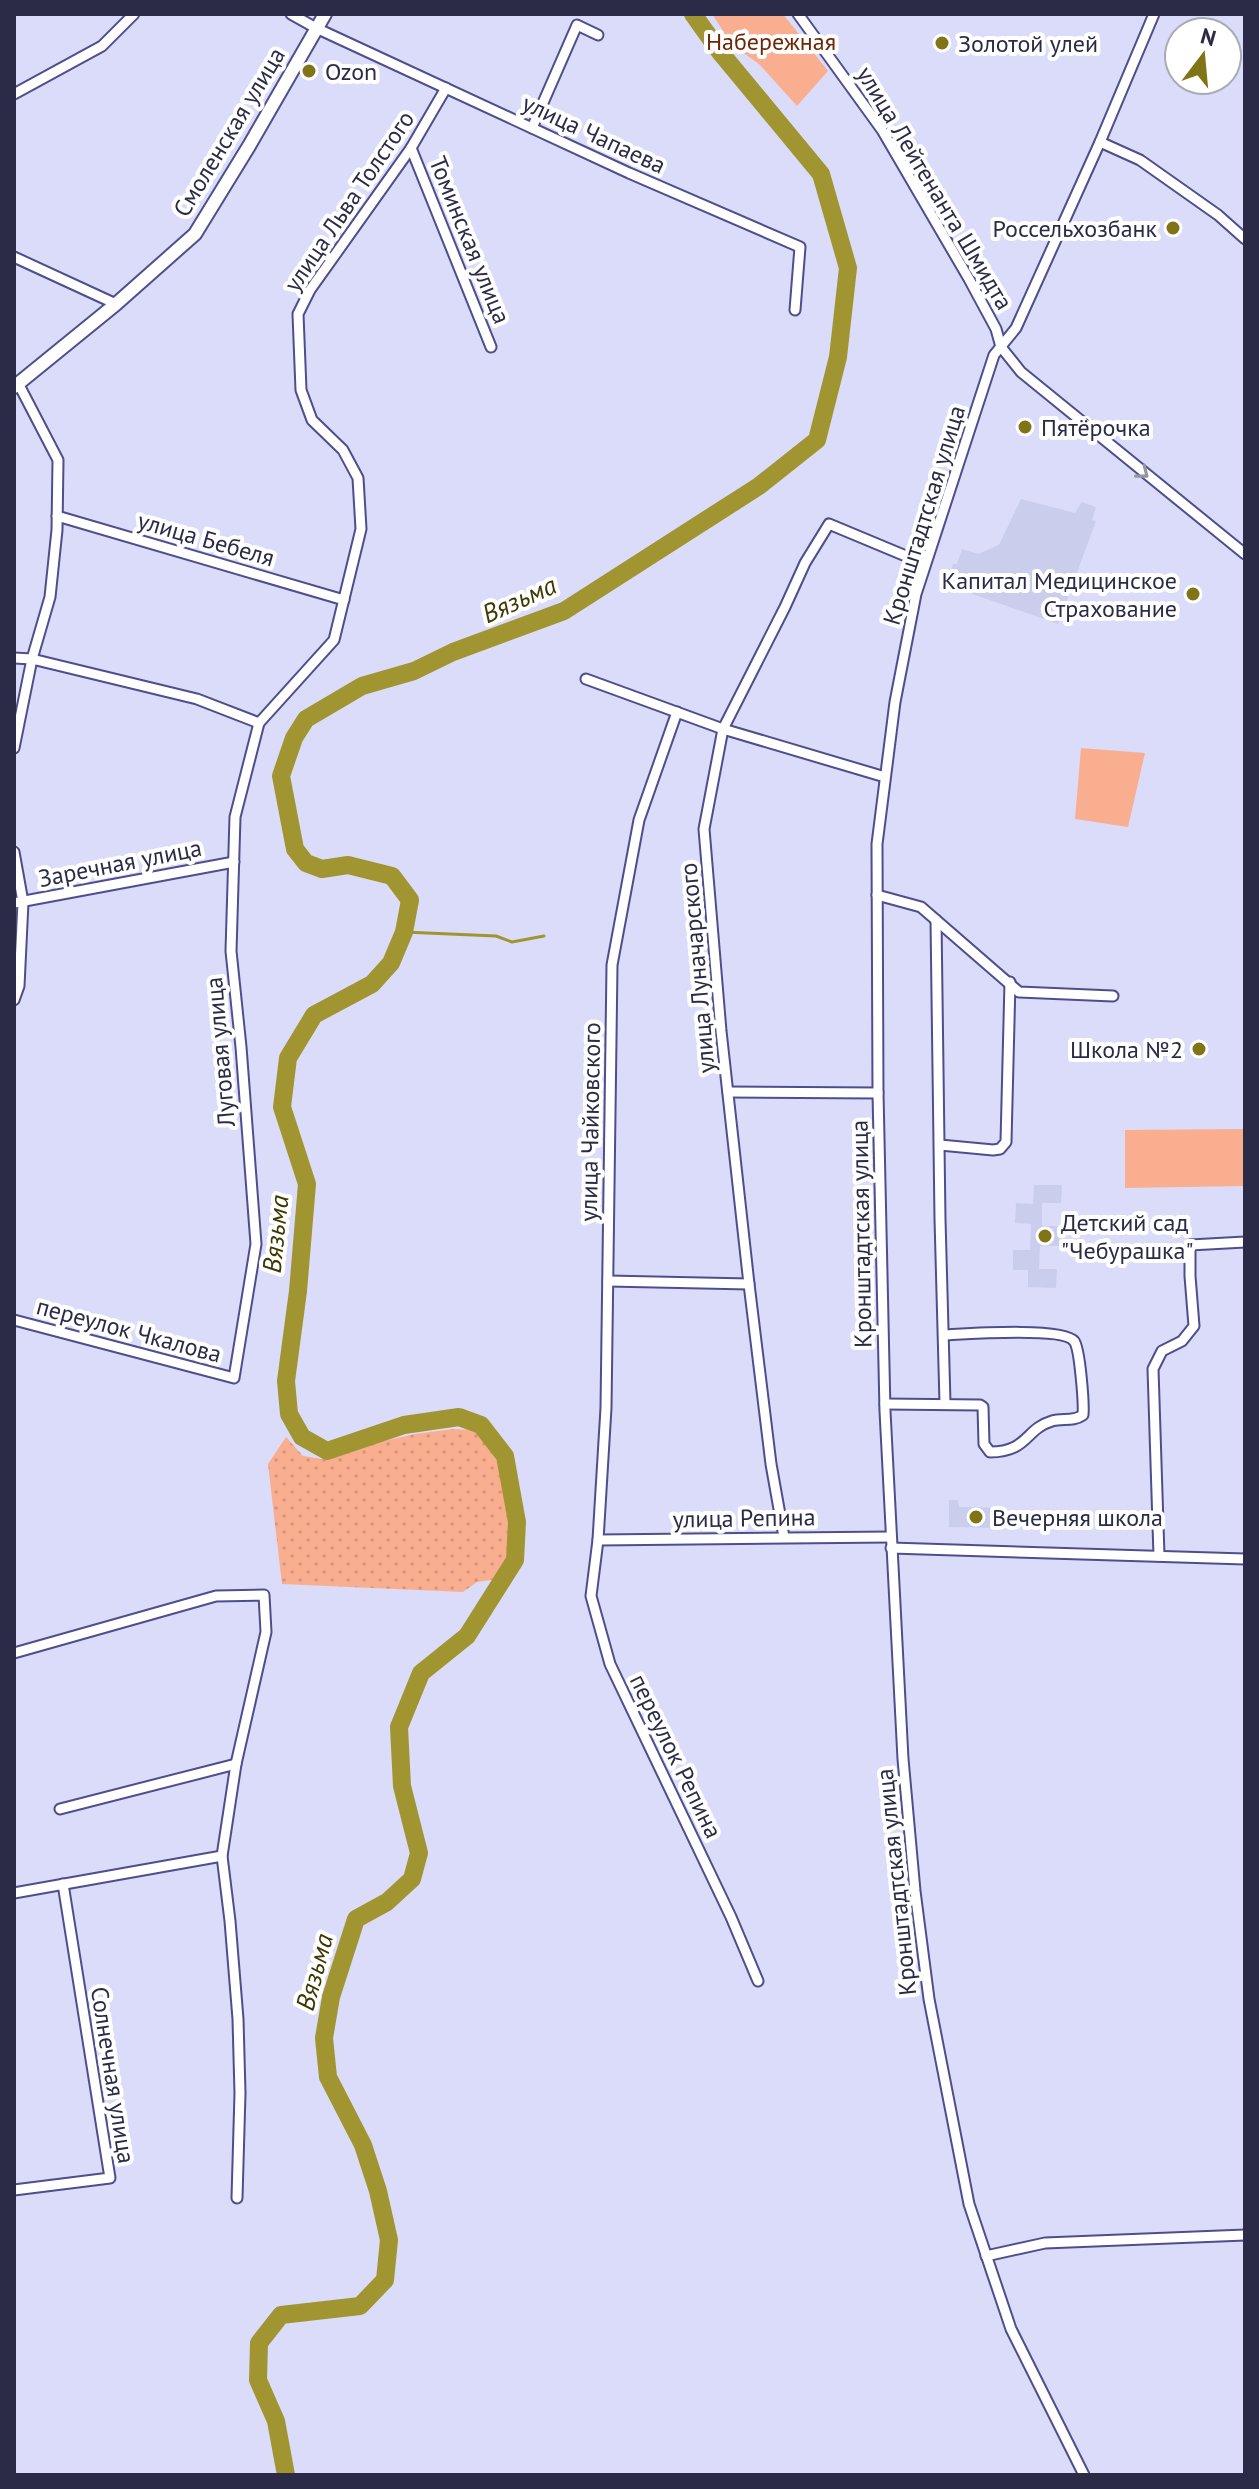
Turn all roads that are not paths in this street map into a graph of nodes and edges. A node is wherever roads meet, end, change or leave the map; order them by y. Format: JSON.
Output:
{"nodes":[{"id":1,"x":134,"y":14,"type":"edge"},
{"id":2,"x":291,"y":14,"type":"edge"},
{"id":3,"x":325,"y":14,"type":"edge"},
{"id":4,"x":798,"y":14,"type":"edge"},
{"id":5,"x":1154,"y":14,"type":"edge"},
{"id":6,"x":316,"y":28,"type":"junction"},
{"id":7,"x":598,"y":35,"type":"dead end"},
{"id":8,"x":446,"y":88,"type":"junction"},
{"id":9,"x":14,"y":94,"type":"edge"},
{"id":10,"x":532,"y":128,"type":"junction"},
{"id":11,"x":1100,"y":142,"type":"junction"},
{"id":12,"x":411,"y":148,"type":"junction"},
{"id":13,"x":1245,"y":239,"type":"edge"},
{"id":14,"x":14,"y":257,"type":"edge"},
{"id":15,"x":116,"y":304,"type":"junction"},
{"id":16,"x":795,"y":310,"type":"dead end"},
{"id":17,"x":491,"y":347,"type":"dead end"},
{"id":18,"x":1001,"y":347,"type":"junction"},
{"id":19,"x":16,"y":385,"type":"edge"},
{"id":20,"x":57,"y":516,"type":"junction"},
{"id":21,"x":1245,"y":554,"type":"edge"},
{"id":22,"x":925,"y":564,"type":"junction"},
{"id":23,"x":344,"y":600,"type":"junction"},
{"id":24,"x":14,"y":658,"type":"edge"},
{"id":25,"x":32,"y":659,"type":"junction"},
{"id":26,"x":586,"y":679,"type":"dead end"},
{"id":27,"x":677,"y":712,"type":"junction"},
{"id":28,"x":259,"y":723,"type":"junction"},
{"id":29,"x":723,"y":729,"type":"junction"},
{"id":30,"x":14,"y":748,"type":"edge"},
{"id":31,"x":885,"y":777,"type":"junction"},
{"id":32,"x":14,"y":852,"type":"edge"},
{"id":33,"x":234,"y":862,"type":"junction"},
{"id":34,"x":877,"y":895,"type":"junction"},
{"id":35,"x":18,"y":902,"type":"edge"},
{"id":36,"x":936,"y":920,"type":"junction"},
{"id":37,"x":1010,"y":982,"type":"junction"},
{"id":38,"x":1113,"y":996,"type":"dead end"},
{"id":39,"x":14,"y":1000,"type":"edge"},
{"id":40,"x":728,"y":1092,"type":"junction"},
{"id":41,"x":878,"y":1093,"type":"junction"},
{"id":42,"x":940,"y":1145,"type":"junction"},
{"id":43,"x":1245,"y":1242,"type":"edge"},
{"id":44,"x":608,"y":1281,"type":"junction"},
{"id":45,"x":749,"y":1284,"type":"junction"},
{"id":46,"x":14,"y":1320,"type":"edge"},
{"id":47,"x":944,"y":1335,"type":"junction"},
{"id":48,"x":234,"y":1378,"type":"joint"},
{"id":49,"x":945,"y":1403,"type":"junction"},
{"id":50,"x":885,"y":1404,"type":"junction"},
{"id":51,"x":784,"y":1537,"type":"junction"},
{"id":52,"x":598,"y":1540,"type":"junction"},
{"id":53,"x":891,"y":1542,"type":"junction"},
{"id":54,"x":1159,"y":1556,"type":"junction"},
{"id":55,"x":1245,"y":1559,"type":"edge"},
{"id":56,"x":14,"y":1653,"type":"edge"},
{"id":57,"x":236,"y":1764,"type":"junction"},
{"id":58,"x":60,"y":1809,"type":"dead end"},
{"id":59,"x":222,"y":1856,"type":"junction"},
{"id":60,"x":63,"y":1884,"type":"junction"},
{"id":61,"x":14,"y":1893,"type":"edge"},
{"id":62,"x":758,"y":1981,"type":"dead end"},
{"id":63,"x":14,"y":2190,"type":"edge"},
{"id":64,"x":237,"y":2198,"type":"dead end"},
{"id":65,"x":1245,"y":2235,"type":"edge"},
{"id":66,"x":986,"y":2256,"type":"junction"},
{"id":67,"x":1084,"y":2475,"type":"edge"}],
"edges":[{"from":1,"to":9,"type":"street"},
{"from":2,"to":6,"type":"street","name":"улица Чапаева"},
{"from":3,"to":6,"type":"main road","name":"Смоленская улица"},
{"from":4,"to":18,"type":"street","name":"улица Лейтенанта Шмидта"},
{"from":5,"to":11,"type":"street","name":"Кронштадтская улица"},
{"from":6,"to":8,"type":"street","name":"улица Чапаева"},
{"from":6,"to":15,"type":"main road","name":"Смоленская улица"},
{"from":7,"to":10,"type":"street"},
{"from":8,"to":10,"type":"street","name":"улица Чапаева"},
{"from":8,"to":12,"type":"street","name":"улица Льва Толстого"},
{"from":10,"to":16,"type":"street","name":"улица Чапаева"},
{"from":11,"to":13,"type":"street"},
{"from":11,"to":18,"type":"street","name":"Кронштадтская улица"},
{"from":12,"to":17,"type":"street","name":"Томинская улица"},
{"from":12,"to":23,"type":"street","name":"улица Льва Толстого"},
{"from":14,"to":15,"type":"street"},
{"from":15,"to":19,"type":"main road","name":"Смоленская улица"},
{"from":18,"to":21,"type":"street","name":"улица Лейтенанта Шмидта","one_way":true},
{"from":18,"to":22,"type":"street","name":"Кронштадтская улица"},
{"from":19,"to":20,"type":"street"},
{"from":20,"to":23,"type":"street","name":"улица Бебеля"},
{"from":20,"to":25,"type":"street"},
{"from":22,"to":29,"type":"street","name":"улица Луначарского"},
{"from":22,"to":31,"type":"street","name":"Кронштадтская улица"},
{"from":23,"to":28,"type":"street","name":"улица Льва Толстого"},
{"from":24,"to":25,"type":"street"},
{"from":25,"to":28,"type":"street"},
{"from":25,"to":30,"type":"street"},
{"from":26,"to":27,"type":"street"},
{"from":27,"to":29,"type":"street"},
{"from":27,"to":44,"type":"street","name":"улица Чайковского"},
{"from":28,"to":33,"type":"street","name":"Луговая улица"},
{"from":29,"to":31,"type":"street"},
{"from":29,"to":40,"type":"street","name":"улица Луначарского"},
{"from":31,"to":34,"type":"street","name":"Кронштадтская улица"},
{"from":32,"to":35,"type":"street"},
{"from":33,"to":35,"type":"street","name":"Заречная улица"},
{"from":33,"to":48,"type":"street","name":"Луговая улица"},
{"from":34,"to":36,"type":"street"},
{"from":34,"to":41,"type":"street","name":"Кронштадтская улица"},
{"from":35,"to":39,"type":"street"},
{"from":36,"to":37,"type":"street"},
{"from":36,"to":42,"type":"street"},
{"from":37,"to":38,"type":"street"},
{"from":37,"to":42,"type":"street"},
{"from":40,"to":41,"type":"street"},
{"from":40,"to":45,"type":"street","name":"улица Луначарского"},
{"from":41,"to":50,"type":"street","name":"Кронштадтская улица"},
{"from":42,"to":47,"type":"street"},
{"from":43,"to":54,"type":"street"},
{"from":44,"to":45,"type":"street"},
{"from":44,"to":52,"type":"street","name":"улица Чайковского"},
{"from":45,"to":51,"type":"street","name":"улица Луначарского"},
{"from":46,"to":48,"type":"street","name":"переулок Чкалова"},
{"from":47,"to":49,"type":"street"},
{"from":47,"to":49,"type":"street"},
{"from":49,"to":50,"type":"street"},
{"from":50,"to":53,"type":"street","name":"Кронштадтская улица"},
{"from":51,"to":52,"type":"street","name":"улица Репина"},
{"from":51,"to":53,"type":"street","name":"улица Репина"},
{"from":52,"to":62,"type":"street","name":"переулок Репина"},
{"from":53,"to":54,"type":"street","name":"улица Репина"},
{"from":53,"to":66,"type":"street","name":"Кронштадтская улица"},
{"from":54,"to":55,"type":"street","name":"улица Репина"},
{"from":56,"to":57,"type":"street"},
{"from":57,"to":58,"type":"street"},
{"from":57,"to":59,"type":"street"},
{"from":59,"to":60,"type":"street"},
{"from":59,"to":64,"type":"street"},
{"from":60,"to":61,"type":"street"},
{"from":60,"to":63,"type":"street","name":"Солнечная улица"},
{"from":65,"to":66,"type":"street"},
{"from":66,"to":67,"type":"street","name":"Кронштадтская улица"}]}
